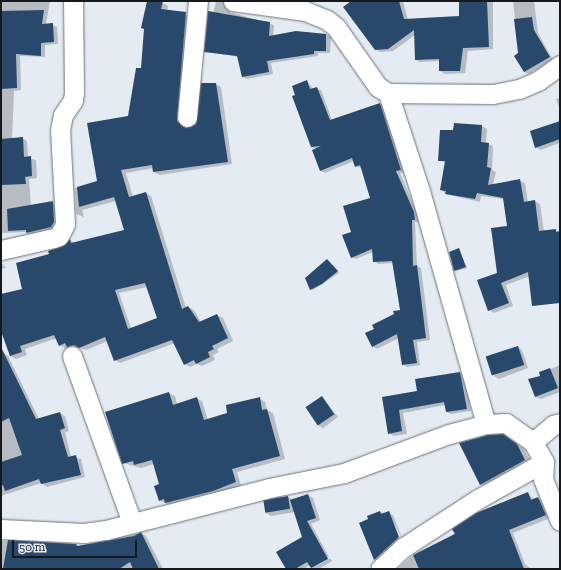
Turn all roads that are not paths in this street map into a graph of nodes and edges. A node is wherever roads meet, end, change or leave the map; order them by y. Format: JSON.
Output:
{"nodes":[{"id":1,"x":73,"y":1,"type":"edge"},
{"id":2,"x":198,"y":1,"type":"edge"},
{"id":3,"x":233,"y":1,"type":"edge"},
{"id":4,"x":560,"y":65,"type":"edge"},
{"id":5,"x":388,"y":93,"type":"junction"},
{"id":6,"x":187,"y":117,"type":"dead end"},
{"id":7,"x":1,"y":250,"type":"edge"},
{"id":8,"x":72,"y":356,"type":"dead end"},
{"id":9,"x":560,"y":423,"type":"edge"},
{"id":10,"x":486,"y":424,"type":"junction"},
{"id":11,"x":532,"y":442,"type":"junction"},
{"id":12,"x":544,"y":462,"type":"junction"},
{"id":13,"x":560,"y":521,"type":"edge"},
{"id":14,"x":132,"y":523,"type":"junction"},
{"id":15,"x":1,"y":529,"type":"edge"},
{"id":16,"x":380,"y":569,"type":"edge"}],
"edges":[{"from":1,"to":7,"type":"street"},
{"from":2,"to":6,"type":"street"},
{"from":3,"to":5,"type":"street"},
{"from":4,"to":5,"type":"street"},
{"from":5,"to":10,"type":"street"},
{"from":8,"to":14,"type":"street"},
{"from":9,"to":11,"type":"street"},
{"from":10,"to":11,"type":"street"},
{"from":10,"to":14,"type":"street"},
{"from":11,"to":12,"type":"street"},
{"from":12,"to":13,"type":"street"},
{"from":12,"to":16,"type":"street"},
{"from":14,"to":15,"type":"street"}]}
